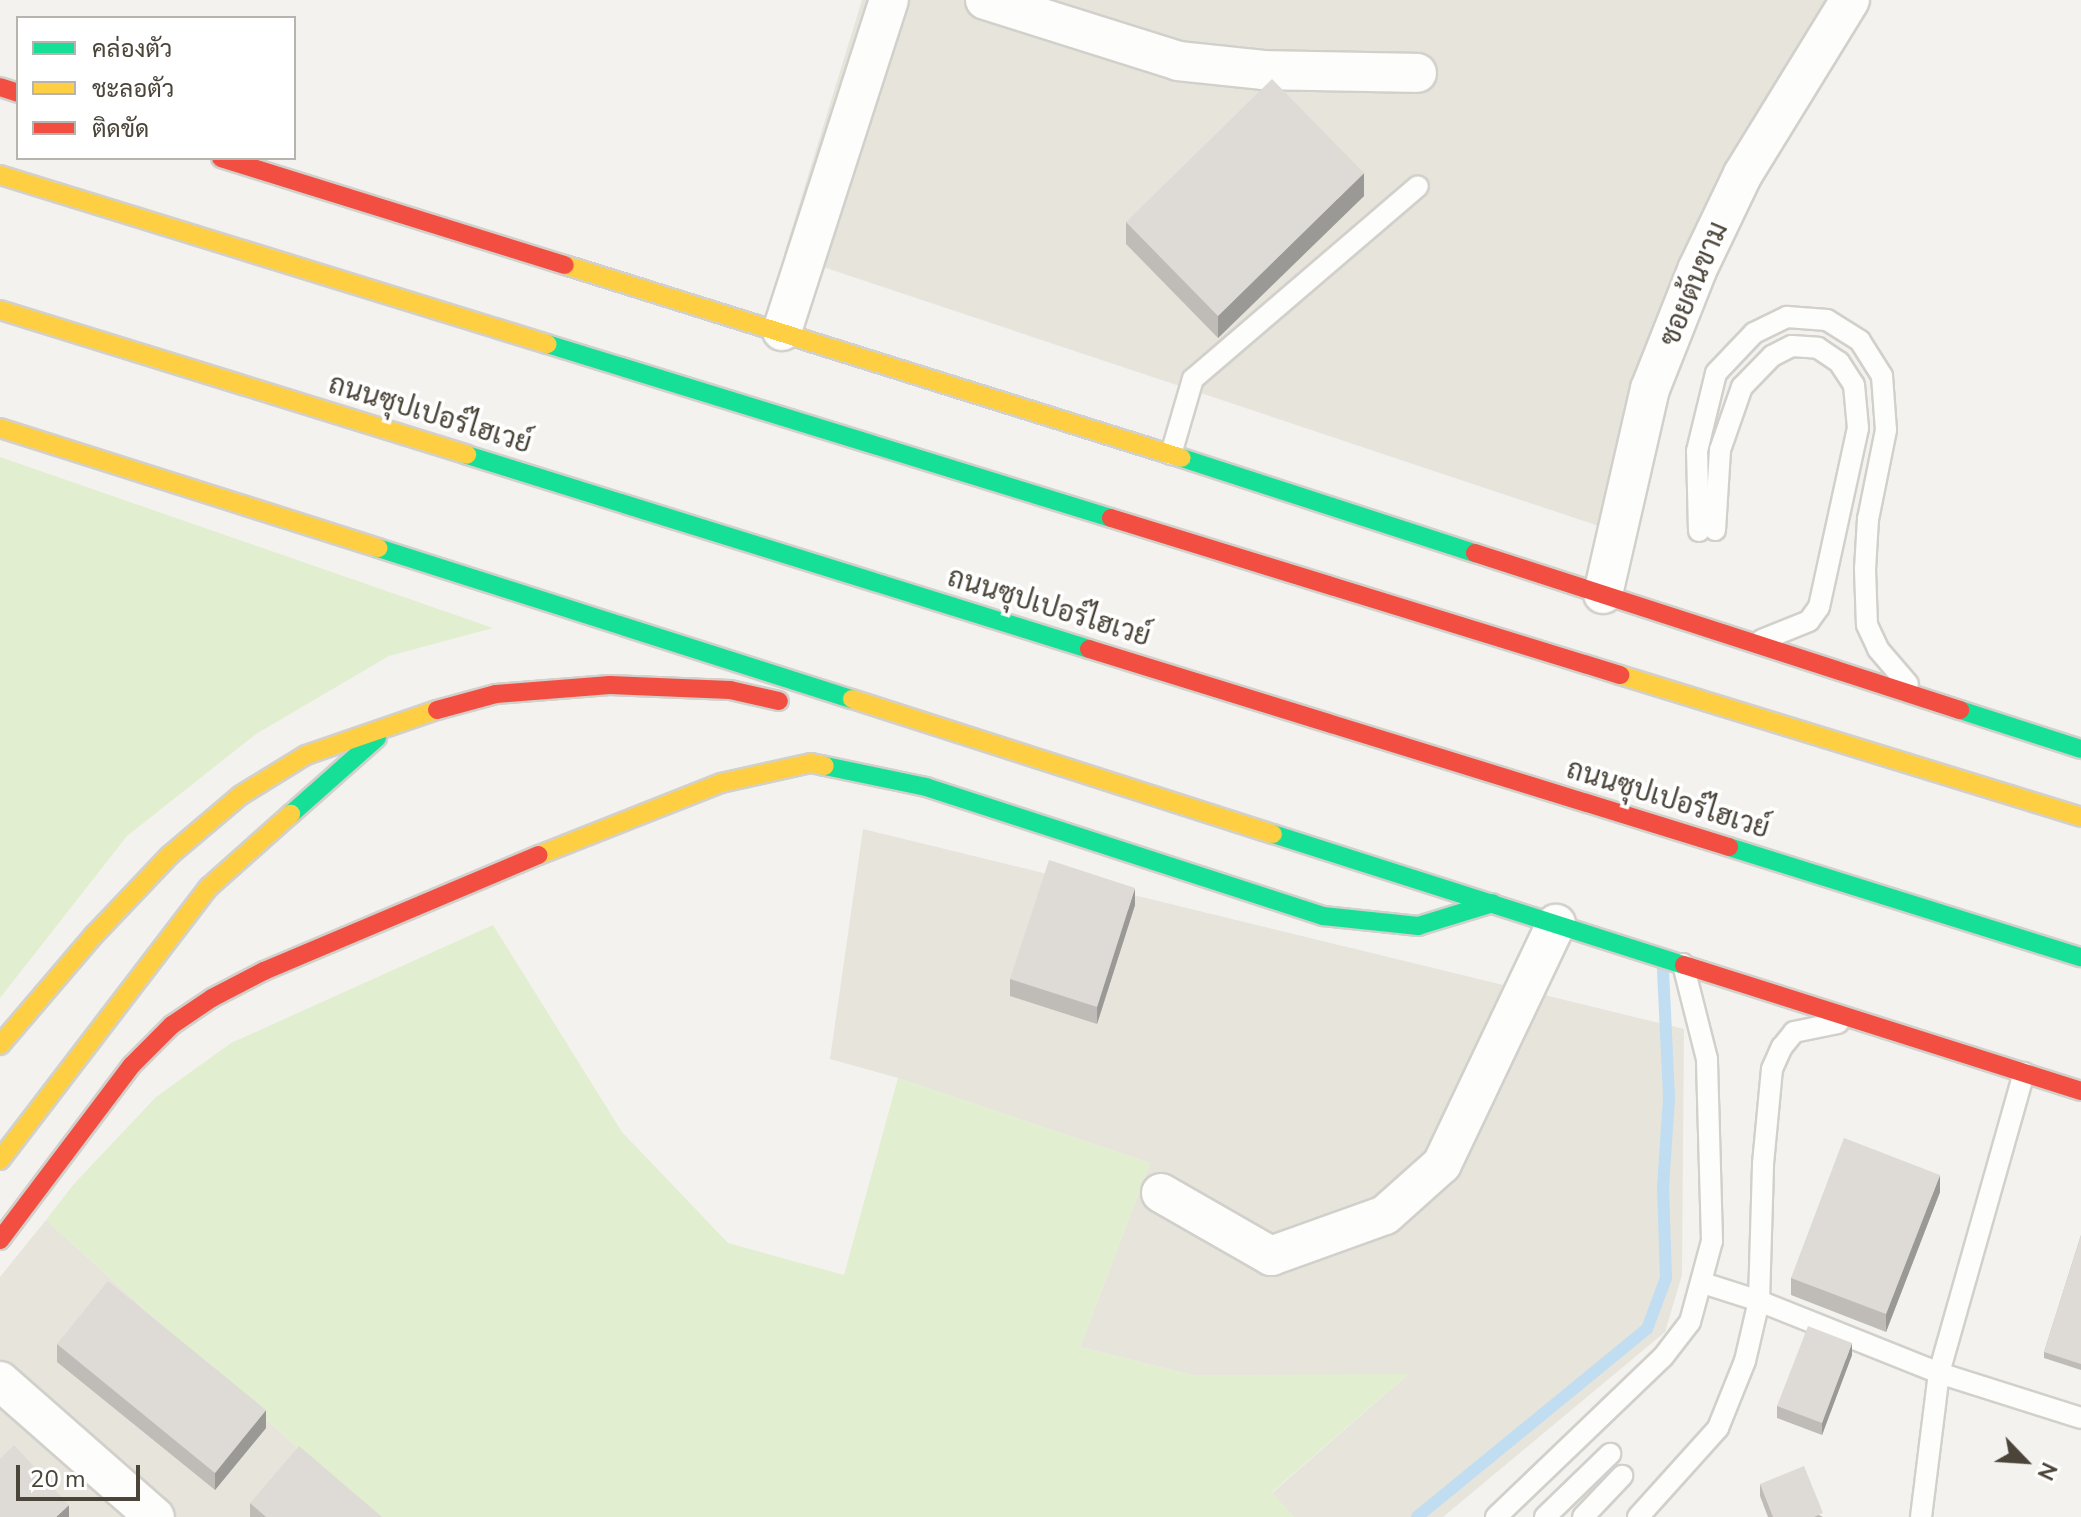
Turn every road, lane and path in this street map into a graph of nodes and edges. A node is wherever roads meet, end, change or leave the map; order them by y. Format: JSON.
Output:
{"nodes":[{"id":1,"x":889,"y":0,"type":"edge"},
{"id":2,"x":985,"y":0,"type":"edge"},
{"id":3,"x":1850,"y":0,"type":"edge"},
{"id":4,"x":1417,"y":73,"type":"dead end"},
{"id":5,"x":227,"y":160,"type":"edge"},
{"id":6,"x":0,"y":175,"type":"edge"},
{"id":7,"x":1418,"y":186,"type":"dead end"},
{"id":8,"x":0,"y":310,"type":"edge"},
{"id":9,"x":782,"y":331,"type":"junction"},
{"id":10,"x":0,"y":428,"type":"edge"},
{"id":11,"x":1171,"y":454,"type":"junction"},
{"id":12,"x":1603,"y":594,"type":"junction"},
{"id":13,"x":1754,"y":643,"type":"junction"},
{"id":14,"x":1919,"y":696,"type":"junction"},
{"id":15,"x":805,"y":707,"type":"dead end"},
{"id":16,"x":835,"y":714,"type":"dead end"},
{"id":17,"x":397,"y":721,"type":"junction"},
{"id":18,"x":2081,"y":749,"type":"edge"},
{"id":19,"x":1059,"y":764,"type":"junction"},
{"id":20,"x":2081,"y":817,"type":"edge"},
{"id":21,"x":1493,"y":903,"type":"junction"},
{"id":22,"x":1556,"y":924,"type":"junction"},
{"id":23,"x":2081,"y":957,"type":"edge"},
{"id":24,"x":1683,"y":964,"type":"junction"},
{"id":25,"x":1857,"y":1019,"type":"junction"},
{"id":26,"x":0,"y":1045,"type":"edge"},
{"id":27,"x":2024,"y":1073,"type":"junction"},
{"id":28,"x":2081,"y":1091,"type":"edge"},
{"id":29,"x":0,"y":1160,"type":"edge"},
{"id":30,"x":1161,"y":1193,"type":"dead end"},
{"id":31,"x":0,"y":1240,"type":"edge"},
{"id":32,"x":1703,"y":1283,"type":"junction"},
{"id":33,"x":1759,"y":1301,"type":"junction"},
{"id":34,"x":1939,"y":1373,"type":"junction"},
{"id":35,"x":0,"y":1381,"type":"edge"},
{"id":36,"x":2081,"y":1418,"type":"edge"},
{"id":37,"x":1610,"y":1454,"type":"dead end"},
{"id":38,"x":1622,"y":1476,"type":"dead end"},
{"id":39,"x":155,"y":1517,"type":"edge"},
{"id":40,"x":1496,"y":1517,"type":"edge"},
{"id":41,"x":1545,"y":1517,"type":"edge"},
{"id":42,"x":1583,"y":1517,"type":"edge"},
{"id":43,"x":1638,"y":1517,"type":"edge"},
{"id":44,"x":1921,"y":1517,"type":"edge"}],
"edges":[{"from":1,"to":9,"type":"street"},
{"from":2,"to":4,"type":"street"},
{"from":3,"to":12,"type":"street","name":"ซอยต้นขาม"},
{"from":5,"to":9,"type":"main road"},
{"from":6,"to":20,"type":"main road"},
{"from":7,"to":11,"type":"lane"},
{"from":8,"to":23,"type":"main road","name":"ถนนซุปเปอร์ไฮเวย์"},
{"from":9,"to":11,"type":"main road"},
{"from":10,"to":19,"type":"main road"},
{"from":11,"to":12,"type":"main road"},
{"from":12,"to":13,"type":"main road"},
{"from":13,"to":14,"type":"main road"},
{"from":13,"to":14,"type":"lane"},
{"from":14,"to":18,"type":"main road"},
{"from":15,"to":17,"type":"main road"},
{"from":16,"to":19,"type":"main road"},
{"from":17,"to":26,"type":"main road"},
{"from":17,"to":29,"type":"main road"},
{"from":19,"to":21,"type":"main road"},
{"from":21,"to":22,"type":"main road"},
{"from":21,"to":31,"type":"main road"},
{"from":22,"to":24,"type":"main road"},
{"from":22,"to":30,"type":"street"},
{"from":24,"to":25,"type":"main road"},
{"from":24,"to":32,"type":"lane"},
{"from":25,"to":27,"type":"main road"},
{"from":25,"to":33,"type":"lane"},
{"from":27,"to":28,"type":"main road"},
{"from":27,"to":34,"type":"lane"},
{"from":32,"to":33,"type":"lane"},
{"from":32,"to":40,"type":"lane"},
{"from":33,"to":34,"type":"lane"},
{"from":33,"to":43,"type":"lane"},
{"from":34,"to":36,"type":"lane"},
{"from":34,"to":44,"type":"lane"},
{"from":35,"to":39,"type":"street"},
{"from":37,"to":41,"type":"lane"},
{"from":38,"to":42,"type":"lane"}]}
